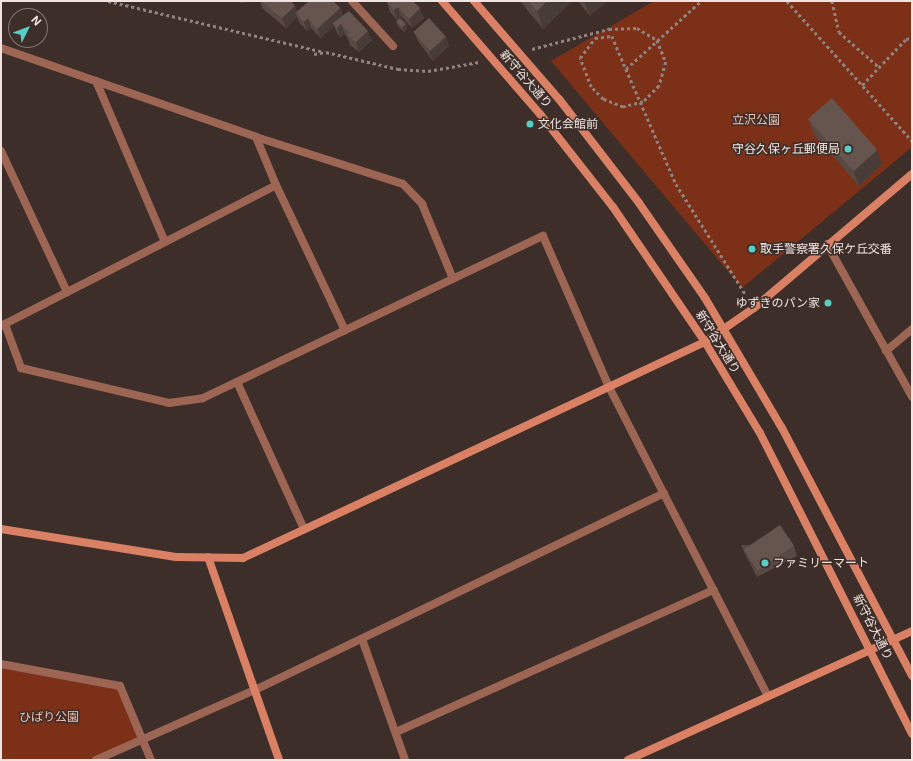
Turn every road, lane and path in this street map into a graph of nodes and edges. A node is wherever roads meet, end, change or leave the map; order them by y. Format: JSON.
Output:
{"nodes":[{"id":1,"x":108,"y":1,"type":"edge"},
{"id":2,"x":352,"y":1,"type":"edge"},
{"id":3,"x":442,"y":1,"type":"edge"},
{"id":4,"x":474,"y":1,"type":"edge"},
{"id":5,"x":701,"y":1,"type":"edge"},
{"id":6,"x":787,"y":1,"type":"edge"},
{"id":7,"x":832,"y":1,"type":"edge"},
{"id":8,"x":612,"y":36,"type":"dead end"},
{"id":9,"x":912,"y":38,"type":"edge"},
{"id":10,"x":393,"y":46,"type":"dead end"},
{"id":11,"x":1,"y":48,"type":"edge"},
{"id":12,"x":326,"y":52,"type":"dead end"},
{"id":13,"x":879,"y":67,"type":"junction"},
{"id":14,"x":626,"y":69,"type":"junction"},
{"id":15,"x":96,"y":81,"type":"junction"},
{"id":16,"x":862,"y":84,"type":"junction"},
{"id":17,"x":256,"y":137,"type":"junction"},
{"id":18,"x":912,"y":141,"type":"edge"},
{"id":19,"x":1,"y":151,"type":"edge"},
{"id":20,"x":3,"y":160,"type":"edge"},
{"id":21,"x":912,"y":174,"type":"edge"},
{"id":22,"x":276,"y":185,"type":"junction"},
{"id":23,"x":165,"y":242,"type":"junction"},
{"id":24,"x":827,"y":244,"type":"junction"},
{"id":25,"x":453,"y":279,"type":"junction"},
{"id":26,"x":67,"y":292,"type":"junction"},
{"id":27,"x":746,"y":295,"type":"dead end"},
{"id":28,"x":3,"y":325,"type":"edge"},
{"id":29,"x":912,"y":329,"type":"edge"},
{"id":30,"x":345,"y":330,"type":"junction"},
{"id":31,"x":725,"y":330,"type":"junction"},
{"id":32,"x":705,"y":342,"type":"junction"},
{"id":33,"x":886,"y":351,"type":"junction"},
{"id":34,"x":237,"y":382,"type":"junction"},
{"id":35,"x":609,"y":387,"type":"junction"},
{"id":36,"x":912,"y":397,"type":"edge"},
{"id":37,"x":664,"y":493,"type":"junction"},
{"id":38,"x":1,"y":529,"type":"edge"},
{"id":39,"x":304,"y":529,"type":"junction"},
{"id":40,"x":208,"y":557,"type":"junction"},
{"id":41,"x":714,"y":590,"type":"junction"},
{"id":42,"x":912,"y":631,"type":"edge"},
{"id":43,"x":362,"y":639,"type":"junction"},
{"id":44,"x":894,"y":639,"type":"junction"},
{"id":45,"x":871,"y":650,"type":"junction"},
{"id":46,"x":1,"y":664,"type":"edge"},
{"id":47,"x":912,"y":676,"type":"edge"},
{"id":48,"x":255,"y":690,"type":"junction"},
{"id":49,"x":768,"y":697,"type":"junction"},
{"id":50,"x":396,"y":732,"type":"junction"},
{"id":51,"x":912,"y":734,"type":"edge"},
{"id":52,"x":142,"y":740,"type":"junction"},
{"id":53,"x":96,"y":760,"type":"edge"},
{"id":54,"x":151,"y":760,"type":"edge"},
{"id":55,"x":279,"y":760,"type":"edge"},
{"id":56,"x":405,"y":760,"type":"edge"},
{"id":57,"x":628,"y":760,"type":"edge"}],
"edges":[{"from":1,"to":12,"type":"path"},
{"from":2,"to":10,"type":"street"},
{"from":3,"to":32,"type":"street","name":"新守谷大通り"},
{"from":4,"to":31,"type":"street","name":"新守谷大通り"},
{"from":5,"to":14,"type":"path"},
{"from":6,"to":16,"type":"path"},
{"from":7,"to":13,"type":"path"},
{"from":8,"to":14,"type":"path"},
{"from":9,"to":13,"type":"path"},
{"from":11,"to":15,"type":"street"},
{"from":13,"to":16,"type":"path"},
{"from":14,"to":27,"type":"path"},
{"from":15,"to":17,"type":"street"},
{"from":15,"to":23,"type":"street"},
{"from":16,"to":18,"type":"path"},
{"from":17,"to":22,"type":"street"},
{"from":17,"to":25,"type":"street"},
{"from":19,"to":20,"type":"street"},
{"from":20,"to":26,"type":"street"},
{"from":21,"to":24,"type":"street"},
{"from":22,"to":23,"type":"street"},
{"from":22,"to":30,"type":"street"},
{"from":23,"to":26,"type":"street"},
{"from":24,"to":31,"type":"street"},
{"from":24,"to":33,"type":"street"},
{"from":25,"to":30,"type":"street"},
{"from":25,"to":35,"type":"street"},
{"from":26,"to":28,"type":"street"},
{"from":28,"to":34,"type":"street"},
{"from":29,"to":33,"type":"street"},
{"from":30,"to":34,"type":"street"},
{"from":31,"to":32,"type":"street"},
{"from":31,"to":44,"type":"street","name":"新守谷大通り"},
{"from":32,"to":35,"type":"street"},
{"from":32,"to":45,"type":"street","name":"新守谷大通り"},
{"from":33,"to":36,"type":"street"},
{"from":34,"to":39,"type":"street"},
{"from":35,"to":37,"type":"street"},
{"from":35,"to":39,"type":"street"},
{"from":37,"to":41,"type":"street"},
{"from":37,"to":43,"type":"street"},
{"from":38,"to":40,"type":"street"},
{"from":39,"to":40,"type":"street"},
{"from":40,"to":48,"type":"street"},
{"from":41,"to":49,"type":"street"},
{"from":41,"to":50,"type":"street"},
{"from":42,"to":44,"type":"street"},
{"from":43,"to":48,"type":"street"},
{"from":43,"to":50,"type":"street"},
{"from":44,"to":45,"type":"street"},
{"from":44,"to":47,"type":"street","name":"新守谷大通り"},
{"from":45,"to":49,"type":"street"},
{"from":45,"to":51,"type":"street","name":"新守谷大通り"},
{"from":46,"to":52,"type":"street"},
{"from":48,"to":52,"type":"street"},
{"from":48,"to":55,"type":"street"},
{"from":49,"to":57,"type":"street"},
{"from":50,"to":56,"type":"street"},
{"from":52,"to":53,"type":"street"},
{"from":52,"to":54,"type":"street"}]}
